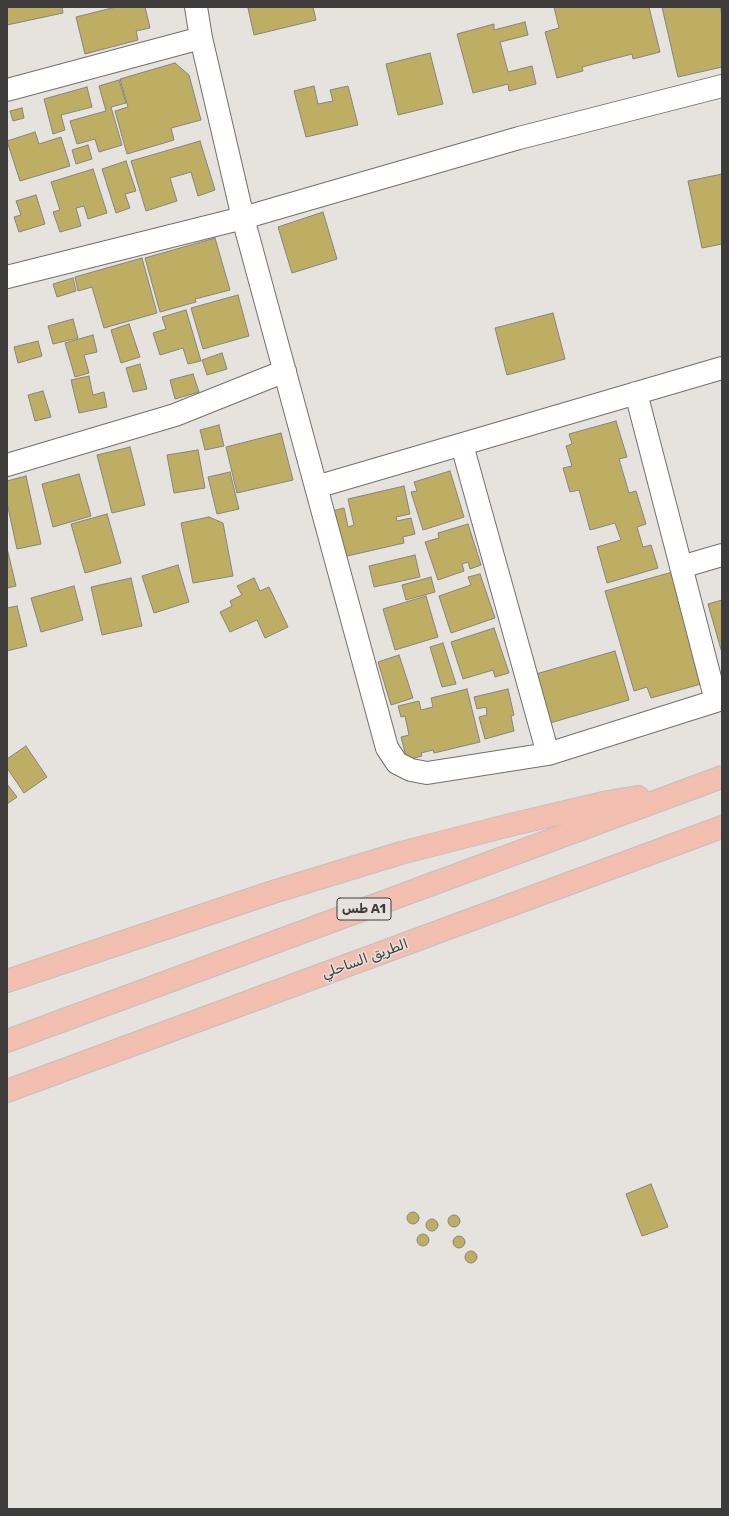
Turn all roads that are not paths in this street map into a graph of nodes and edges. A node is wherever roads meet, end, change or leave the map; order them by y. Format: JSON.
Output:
{"nodes":[{"id":1,"x":196,"y":7,"type":"edge"},
{"id":2,"x":201,"y":38,"type":"junction"},
{"id":3,"x":722,"y":86,"type":"edge"},
{"id":4,"x":7,"y":90,"type":"edge"},
{"id":5,"x":243,"y":218,"type":"junction"},
{"id":6,"x":7,"y":277,"type":"edge"},
{"id":7,"x":722,"y":368,"type":"edge"},
{"id":8,"x":284,"y":371,"type":"junction"},
{"id":9,"x":636,"y":393,"type":"junction"},
{"id":10,"x":462,"y":445,"type":"junction"},
{"id":11,"x":8,"y":460,"type":"edge"},
{"id":12,"x":316,"y":487,"type":"junction"},
{"id":13,"x":722,"y":554,"type":"edge"},
{"id":14,"x":681,"y":567,"type":"junction"},
{"id":15,"x":719,"y":700,"type":"edge"},
{"id":16,"x":548,"y":754,"type":"junction"},
{"id":17,"x":722,"y":777,"type":"edge"},
{"id":18,"x":694,"y":787,"type":"junction"},
{"id":19,"x":722,"y":827,"type":"edge"},
{"id":20,"x":7,"y":981,"type":"edge"},
{"id":21,"x":7,"y":1042,"type":"edge"},
{"id":22,"x":7,"y":1091,"type":"edge"}],
"edges":[{"from":1,"to":2,"type":"street"},
{"from":2,"to":4,"type":"street"},
{"from":2,"to":5,"type":"street"},
{"from":3,"to":5,"type":"street"},
{"from":5,"to":6,"type":"street"},
{"from":5,"to":8,"type":"street"},
{"from":7,"to":9,"type":"street"},
{"from":8,"to":11,"type":"street"},
{"from":8,"to":12,"type":"street"},
{"from":9,"to":10,"type":"street"},
{"from":9,"to":14,"type":"street"},
{"from":10,"to":12,"type":"street"},
{"from":10,"to":16,"type":"street"},
{"from":12,"to":16,"type":"street"},
{"from":13,"to":14,"type":"street"},
{"from":14,"to":15,"type":"street"},
{"from":15,"to":16,"type":"street"},
{"from":17,"to":18,"type":"highway","number":"طس A1"},
{"from":18,"to":20,"type":"highway"},
{"from":18,"to":21,"type":"highway","number":"طس A1"},
{"from":19,"to":22,"type":"highway","name":"الطريق الساحلي"}]}
